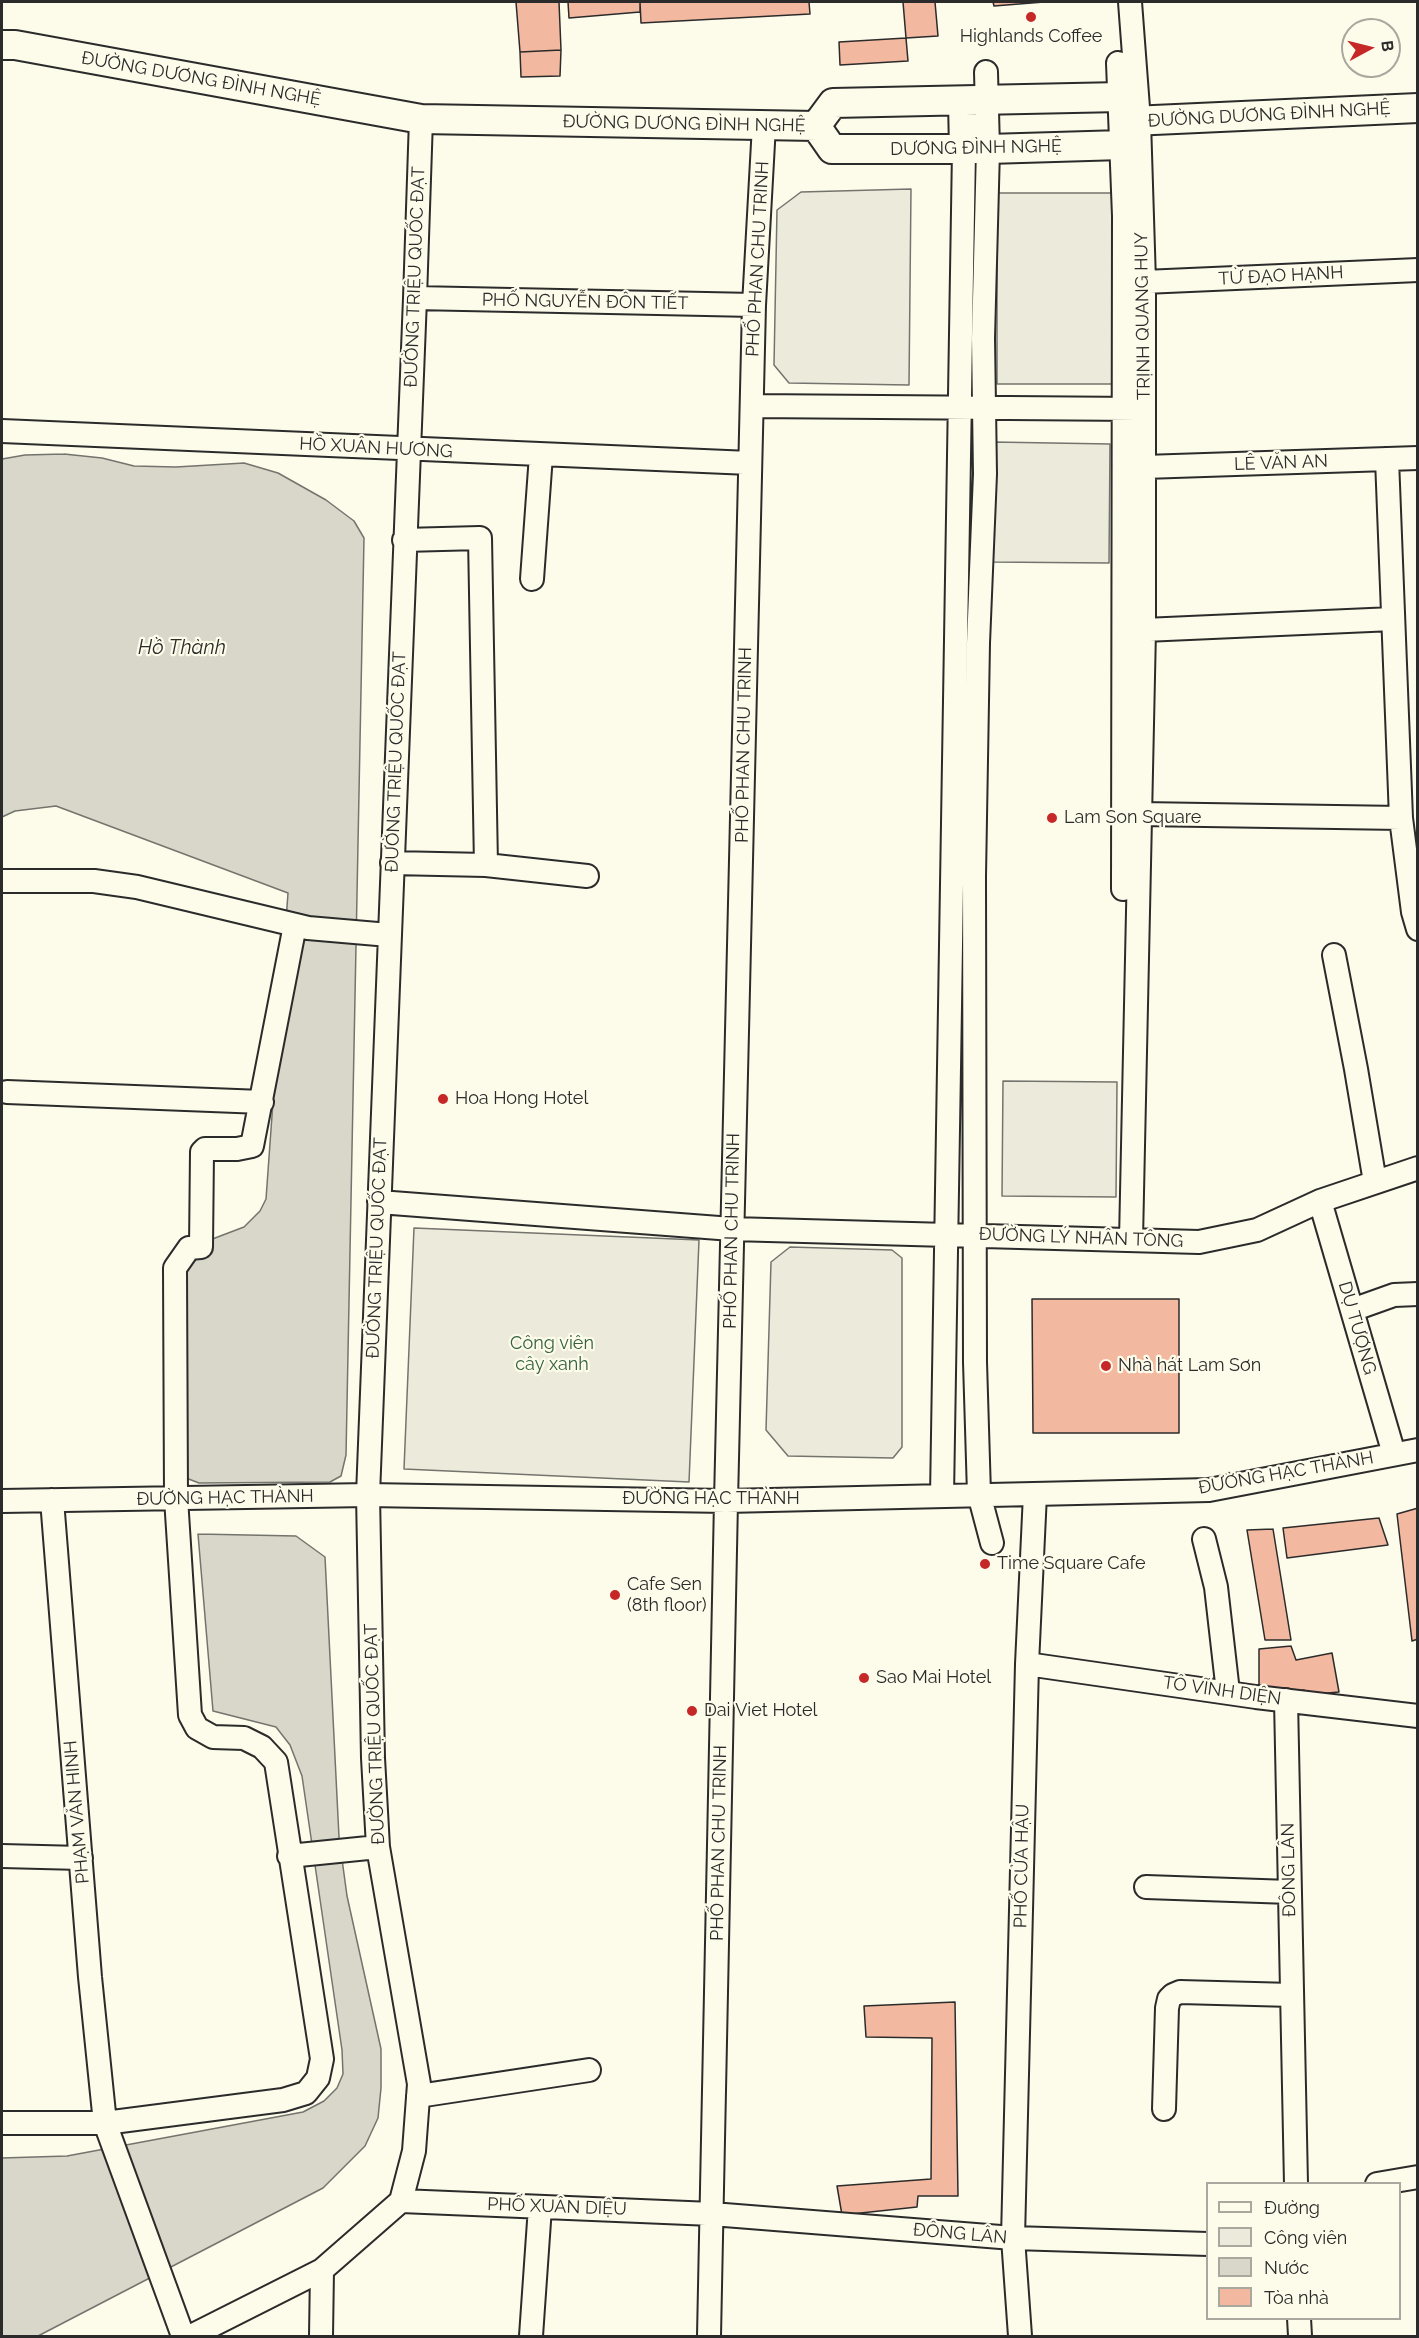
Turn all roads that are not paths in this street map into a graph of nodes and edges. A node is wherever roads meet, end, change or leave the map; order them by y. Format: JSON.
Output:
{"nodes":[{"id":1,"x":1130,"y":2,"type":"edge"},
{"id":2,"x":2,"y":45,"type":"edge"},
{"id":3,"x":1118,"y":63,"type":"dead end"},
{"id":4,"x":986,"y":72,"type":"dead end"},
{"id":5,"x":976,"y":101,"type":"junction"},
{"id":6,"x":1418,"y":108,"type":"edge"},
{"id":7,"x":421,"y":119,"type":"junction"},
{"id":8,"x":1128,"y":121,"type":"junction"},
{"id":9,"x":764,"y":125,"type":"junction"},
{"id":10,"x":816,"y":126,"type":"junction"},
{"id":11,"x":976,"y":149,"type":"junction"},
{"id":12,"x":1418,"y":270,"type":"edge"},
{"id":13,"x":1144,"y":282,"type":"junction"},
{"id":14,"x":416,"y":298,"type":"junction"},
{"id":15,"x":754,"y":306,"type":"junction"},
{"id":16,"x":752,"y":406,"type":"junction"},
{"id":17,"x":959,"y":408,"type":"junction"},
{"id":18,"x":985,"y":408,"type":"junction"},
{"id":19,"x":1134,"y":409,"type":"junction"},
{"id":20,"x":2,"y":431,"type":"edge"},
{"id":21,"x":408,"y":449,"type":"junction"},
{"id":22,"x":541,"y":455,"type":"junction"},
{"id":23,"x":1418,"y":458,"type":"edge"},
{"id":24,"x":1387,"y":459,"type":"junction"},
{"id":25,"x":750,"y":464,"type":"junction"},
{"id":26,"x":1144,"y":467,"type":"junction"},
{"id":27,"x":405,"y":540,"type":"junction"},
{"id":28,"x":532,"y":579,"type":"dead end"},
{"id":29,"x":1394,"y":619,"type":"junction"},
{"id":30,"x":1144,"y":630,"type":"junction"},
{"id":31,"x":1140,"y":814,"type":"junction"},
{"id":32,"x":1401,"y":818,"type":"junction"},
{"id":33,"x":392,"y":863,"type":"junction"},
{"id":34,"x":486,"y":865,"type":"junction"},
{"id":35,"x":587,"y":876,"type":"dead end"},
{"id":36,"x":2,"y":881,"type":"edge"},
{"id":37,"x":302,"y":927,"type":"junction"},
{"id":38,"x":1418,"y":929,"type":"edge"},
{"id":39,"x":379,"y":934,"type":"junction"},
{"id":40,"x":1334,"y":955,"type":"dead end"},
{"id":41,"x":8,"y":1092,"type":"dead end"},
{"id":42,"x":262,"y":1102,"type":"junction"},
{"id":43,"x":1418,"y":1168,"type":"edge"},
{"id":44,"x":1375,"y":1182,"type":"junction"},
{"id":45,"x":1320,"y":1201,"type":"junction"},
{"id":46,"x":379,"y":1203,"type":"junction"},
{"id":47,"x":732,"y":1229,"type":"junction"},
{"id":48,"x":976,"y":1234,"type":"junction"},
{"id":49,"x":946,"y":1235,"type":"junction"},
{"id":50,"x":1125,"y":1243,"type":"junction"},
{"id":51,"x":1418,"y":1294,"type":"edge"},
{"id":52,"x":1352,"y":1310,"type":"junction"},
{"id":53,"x":1418,"y":1450,"type":"edge"},
{"id":54,"x":1395,"y":1454,"type":"junction"},
{"id":55,"x":979,"y":1494,"type":"junction"},
{"id":56,"x":1035,"y":1494,"type":"junction"},
{"id":57,"x":368,"y":1495,"type":"junction"},
{"id":58,"x":942,"y":1496,"type":"junction"},
{"id":59,"x":176,"y":1498,"type":"junction"},
{"id":60,"x":52,"y":1500,"type":"junction"},
{"id":61,"x":2,"y":1501,"type":"edge"},
{"id":62,"x":726,"y":1501,"type":"junction"},
{"id":63,"x":1204,"y":1539,"type":"dead end"},
{"id":64,"x":992,"y":1543,"type":"dead end"},
{"id":65,"x":1027,"y":1664,"type":"junction"},
{"id":66,"x":1228,"y":1692,"type":"junction"},
{"id":67,"x":1286,"y":1700,"type":"junction"},
{"id":68,"x":1418,"y":1716,"type":"edge"},
{"id":69,"x":367,"y":1848,"type":"junction"},
{"id":70,"x":2,"y":1856,"type":"edge"},
{"id":71,"x":289,"y":1856,"type":"junction"},
{"id":72,"x":81,"y":1858,"type":"junction"},
{"id":73,"x":1146,"y":1887,"type":"dead end"},
{"id":74,"x":1290,"y":1892,"type":"junction"},
{"id":75,"x":1292,"y":1995,"type":"junction"},
{"id":76,"x":589,"y":2070,"type":"dead end"},
{"id":77,"x":418,"y":2096,"type":"junction"},
{"id":78,"x":1164,"y":2109,"type":"dead end"},
{"id":79,"x":2,"y":2123,"type":"edge"},
{"id":80,"x":105,"y":2123,"type":"junction"},
{"id":81,"x":1418,"y":2177,"type":"edge"},
{"id":82,"x":1296,"y":2182,"type":"edge"},
{"id":83,"x":1389,"y":2182,"type":"edge"},
{"id":84,"x":401,"y":2201,"type":"junction"},
{"id":85,"x":540,"y":2207,"type":"junction"},
{"id":86,"x":712,"y":2214,"type":"junction"},
{"id":87,"x":1013,"y":2238,"type":"junction"},
{"id":88,"x":1206,"y":2244,"type":"edge"},
{"id":89,"x":322,"y":2270,"type":"junction"},
{"id":90,"x":1299,"y":2320,"type":"edge"},
{"id":91,"x":183,"y":2337,"type":"edge"},
{"id":92,"x":191,"y":2337,"type":"edge"},
{"id":93,"x":321,"y":2337,"type":"edge"},
{"id":94,"x":531,"y":2337,"type":"edge"},
{"id":95,"x":709,"y":2337,"type":"edge"},
{"id":96,"x":1020,"y":2337,"type":"edge"},
{"id":97,"x":1300,"y":2337,"type":"edge"}],
"edges":[{"from":1,"to":8,"type":"street","name":"TRỊNH QUANG HUY"},
{"from":2,"to":7,"type":"main road","name":"ĐƯỜNG DƯƠNG ĐÌNH NGHỆ"},
{"from":3,"to":8,"type":"street"},
{"from":4,"to":5,"type":"street"},
{"from":5,"to":8,"type":"main road","name":"ĐƯỜNG DƯƠNG ĐÌNH NGHỆ"},
{"from":5,"to":10,"type":"main road","name":"ĐƯỜNG DƯƠNG ĐÌNH NGHỆ"},
{"from":5,"to":11,"type":"main road"},
{"from":6,"to":8,"type":"main road","name":"ĐƯỜNG DƯƠNG ĐÌNH NGHỆ"},
{"from":7,"to":9,"type":"main road","name":"ĐƯỜNG DƯƠNG ĐÌNH NGHỆ"},
{"from":7,"to":14,"type":"street","name":"ĐƯỜNG TRIỆU QUỐC ĐẠT"},
{"from":8,"to":11,"type":"main road","name":"DƯƠNG ĐÌNH NGHỆ"},
{"from":8,"to":13,"type":"street","name":"TRỊNH QUANG HUY"},
{"from":8,"to":19,"type":"street"},
{"from":9,"to":10,"type":"main road","name":"ĐƯỜNG DƯƠNG ĐÌNH NGHỆ"},
{"from":9,"to":15,"type":"street","name":"PHỐ PHAN CHU TRINH"},
{"from":10,"to":11,"type":"main road","name":"DƯƠNG ĐÌNH NGHỆ"},
{"from":11,"to":17,"type":"street"},
{"from":11,"to":18,"type":"street"},
{"from":12,"to":13,"type":"street","name":"TỪ ĐẠO HẠNH"},
{"from":13,"to":19,"type":"street","name":"TRỊNH QUANG HUY"},
{"from":14,"to":15,"type":"street","name":"PHỐ NGUYỄN ĐÔN TIẾT"},
{"from":14,"to":21,"type":"street","name":"ĐƯỜNG TRIỆU QUỐC ĐẠT"},
{"from":15,"to":16,"type":"street","name":"PHỐ PHAN CHU TRINH"},
{"from":16,"to":17,"type":"street"},
{"from":16,"to":25,"type":"street","name":"PHỐ PHAN CHU TRINH"},
{"from":17,"to":18,"type":"street"},
{"from":17,"to":49,"type":"street"},
{"from":18,"to":19,"type":"street"},
{"from":18,"to":48,"type":"street"},
{"from":19,"to":26,"type":"street","name":"TRỊNH QUANG HUY"},
{"from":19,"to":50,"type":"street"},
{"from":20,"to":21,"type":"street","name":"HỒ XUÂN HƯƠNG"},
{"from":21,"to":22,"type":"street","name":"HỒ XUÂN HƯƠNG"},
{"from":21,"to":27,"type":"street","name":"ĐƯỜNG TRIỆU QUỐC ĐẠT"},
{"from":22,"to":25,"type":"street","name":"HỒ XUÂN HƯƠNG"},
{"from":22,"to":28,"type":"street"},
{"from":23,"to":24,"type":"street","name":"LÊ VĂN AN"},
{"from":24,"to":26,"type":"street","name":"LÊ VĂN AN"},
{"from":24,"to":29,"type":"street"},
{"from":25,"to":47,"type":"street","name":"PHỐ PHAN CHU TRINH"},
{"from":26,"to":30,"type":"street","name":"TRỊNH QUANG HUY"},
{"from":27,"to":33,"type":"street","name":"ĐƯỜNG TRIỆU QUỐC ĐẠT"},
{"from":27,"to":34,"type":"street"},
{"from":29,"to":30,"type":"street"},
{"from":29,"to":32,"type":"street"},
{"from":30,"to":31,"type":"street","name":"TRỊNH QUANG HUY"},
{"from":31,"to":32,"type":"street"},
{"from":31,"to":50,"type":"street","name":"TRỊNH QUANG HUY"},
{"from":32,"to":38,"type":"street"},
{"from":33,"to":34,"type":"street"},
{"from":33,"to":39,"type":"street","name":"ĐƯỜNG TRIỆU QUỐC ĐẠT"},
{"from":34,"to":35,"type":"street"},
{"from":36,"to":37,"type":"street"},
{"from":37,"to":39,"type":"street"},
{"from":37,"to":42,"type":"street"},
{"from":39,"to":46,"type":"street","name":"ĐƯỜNG TRIỆU QUỐC ĐẠT"},
{"from":40,"to":44,"type":"street"},
{"from":41,"to":42,"type":"street"},
{"from":42,"to":59,"type":"street"},
{"from":43,"to":44,"type":"street","name":"ĐƯỜNG LÝ NHÂN TÔNG"},
{"from":44,"to":45,"type":"street","name":"ĐƯỜNG LÝ NHÂN TÔNG"},
{"from":45,"to":50,"type":"street","name":"ĐƯỜNG LÝ NHÂN TÔNG"},
{"from":45,"to":52,"type":"street","name":"DỤ TƯỢNG"},
{"from":46,"to":47,"type":"street","name":"ĐƯỜNG LÝ NHÂN TÔNG"},
{"from":46,"to":57,"type":"street","name":"ĐƯỜNG TRIỆU QUỐC ĐẠT"},
{"from":47,"to":49,"type":"street","name":"ĐƯỜNG LÝ NHÂN TÔNG"},
{"from":47,"to":62,"type":"street","name":"PHỐ PHAN CHU TRINH"},
{"from":48,"to":49,"type":"street","name":"ĐƯỜNG LÝ NHÂN TÔNG"},
{"from":48,"to":50,"type":"street","name":"ĐƯỜNG LÝ NHÂN TÔNG"},
{"from":48,"to":55,"type":"street"},
{"from":49,"to":58,"type":"street"},
{"from":51,"to":52,"type":"street"},
{"from":52,"to":54,"type":"street","name":"DỤ TƯỢNG"},
{"from":53,"to":54,"type":"street","name":"ĐƯỜNG HẠC THÀNH"},
{"from":54,"to":56,"type":"street","name":"ĐƯỜNG HẠC THÀNH"},
{"from":55,"to":56,"type":"street","name":"ĐƯỜNG HẠC THÀNH"},
{"from":55,"to":58,"type":"street","name":"ĐƯỜNG HẠC THÀNH"},
{"from":55,"to":64,"type":"street"},
{"from":56,"to":65,"type":"street","name":"PHỐ CỬA HẬU"},
{"from":57,"to":59,"type":"street","name":"ĐƯỜNG HẠC THÀNH"},
{"from":57,"to":62,"type":"street","name":"ĐƯỜNG HẠC THÀNH"},
{"from":57,"to":69,"type":"street","name":"ĐƯỜNG TRIỆU QUỐC ĐẠT"},
{"from":58,"to":62,"type":"street","name":"ĐƯỜNG HẠC THÀNH"},
{"from":59,"to":60,"type":"street","name":"ĐƯỜNG HẠC THÀNH"},
{"from":59,"to":71,"type":"street"},
{"from":60,"to":61,"type":"street","name":"ĐƯỜNG HẠC THÀNH"},
{"from":60,"to":72,"type":"street","name":"PHẠM VĂN HINH"},
{"from":62,"to":86,"type":"street","name":"PHỐ PHAN CHU TRINH"},
{"from":63,"to":66,"type":"street"},
{"from":65,"to":66,"type":"street","name":"TÔ VĨNH DIỆN"},
{"from":65,"to":87,"type":"street","name":"PHỐ CỬA HẬU"},
{"from":66,"to":67,"type":"street","name":"TÔ VĨNH DIỆN"},
{"from":67,"to":68,"type":"street","name":"TÔ VĨNH DIỆN"},
{"from":67,"to":74,"type":"street","name":"ĐÔNG LÂN"},
{"from":69,"to":71,"type":"street"},
{"from":69,"to":77,"type":"street","name":"ĐƯỜNG TRIỆU QUỐC ĐẠT"},
{"from":70,"to":72,"type":"street"},
{"from":71,"to":80,"type":"street"},
{"from":72,"to":80,"type":"street","name":"PHẠM VĂN HINH"},
{"from":73,"to":74,"type":"street"},
{"from":74,"to":75,"type":"street","name":"ĐÔNG LÂN"},
{"from":75,"to":78,"type":"street"},
{"from":75,"to":82,"type":"street","name":"ĐÔNG LÂN"},
{"from":76,"to":77,"type":"street"},
{"from":77,"to":84,"type":"street","name":"ĐƯỜNG TRIỆU QUỐC ĐẠT"},
{"from":79,"to":80,"type":"street"},
{"from":80,"to":91,"type":"street","name":"PHẠM VĂN HINH"},
{"from":81,"to":83,"type":"street"},
{"from":84,"to":85,"type":"street","name":"PHỐ XUÂN DIỆU"},
{"from":84,"to":89,"type":"street"},
{"from":85,"to":86,"type":"street","name":"PHỐ XUÂN DIỆU"},
{"from":85,"to":94,"type":"street"},
{"from":86,"to":87,"type":"street","name":"ĐÔNG LÂN"},
{"from":86,"to":95,"type":"street","name":"PHỐ PHAN CHU TRINH"},
{"from":87,"to":88,"type":"street","name":"ĐÔNG LÂN"},
{"from":87,"to":96,"type":"street","name":"PHỐ CỬA HẬU"},
{"from":89,"to":92,"type":"street"},
{"from":89,"to":93,"type":"street"},
{"from":90,"to":97,"type":"street"}]}
